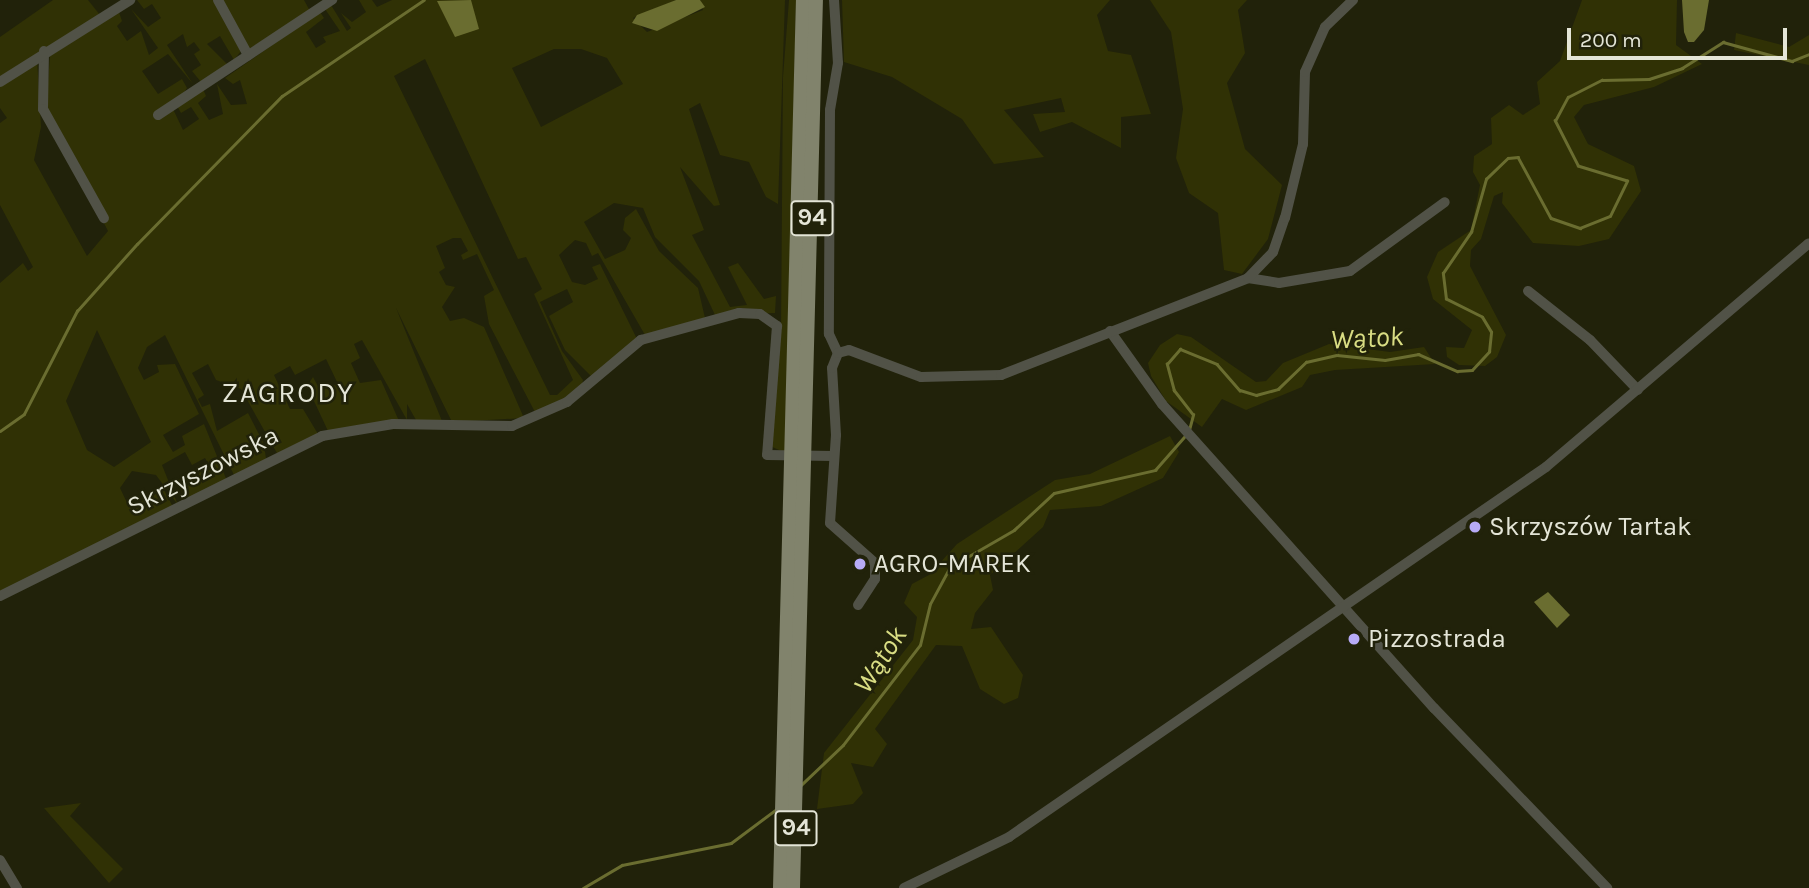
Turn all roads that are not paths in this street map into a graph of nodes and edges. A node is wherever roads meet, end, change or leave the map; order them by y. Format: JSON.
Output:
{"nodes":[{"id":1,"x":130,"y":0,"type":"edge"},
{"id":2,"x":218,"y":0,"type":"edge"},
{"id":3,"x":332,"y":0,"type":"edge"},
{"id":4,"x":803,"y":0,"type":"edge"},
{"id":5,"x":816,"y":0,"type":"edge"},
{"id":6,"x":834,"y":0,"type":"edge"},
{"id":7,"x":1353,"y":0,"type":"edge"},
{"id":8,"x":44,"y":51,"type":"junction"},
{"id":9,"x":248,"y":55,"type":"junction"},
{"id":10,"x":0,"y":82,"type":"edge"},
{"id":11,"x":158,"y":115,"type":"dead end"},
{"id":12,"x":1445,"y":202,"type":"dead end"},
{"id":13,"x":104,"y":218,"type":"dead end"},
{"id":14,"x":1809,"y":243,"type":"edge"},
{"id":15,"x":1248,"y":278,"type":"junction"},
{"id":16,"x":1528,"y":291,"type":"dead end"},
{"id":17,"x":1110,"y":331,"type":"junction"},
{"id":18,"x":838,"y":354,"type":"junction"},
{"id":19,"x":1639,"y":390,"type":"junction"},
{"id":20,"x":801,"y":433,"type":"junction"},
{"id":21,"x":833,"y":456,"type":"junction"},
{"id":22,"x":0,"y":596,"type":"edge"},
{"id":23,"x":858,"y":605,"type":"dead end"},
{"id":24,"x":1344,"y":607,"type":"junction"},
{"id":25,"x":792,"y":771,"type":"junction"},
{"id":26,"x":0,"y":860,"type":"edge"},
{"id":27,"x":17,"y":888,"type":"edge"},
{"id":28,"x":780,"y":888,"type":"edge"},
{"id":29,"x":793,"y":888,"type":"edge"},
{"id":30,"x":904,"y":888,"type":"edge"},
{"id":31,"x":1607,"y":888,"type":"edge"}],
"edges":[{"from":1,"to":8,"type":"street"},
{"from":2,"to":9,"type":"street"},
{"from":3,"to":9,"type":"street"},
{"from":4,"to":20,"type":"main road","number":"94"},
{"from":5,"to":20,"type":"main road","number":"94"},
{"from":6,"to":18,"type":"street"},
{"from":7,"to":15,"type":"street"},
{"from":8,"to":10,"type":"street"},
{"from":8,"to":13,"type":"street"},
{"from":9,"to":11,"type":"street"},
{"from":12,"to":15,"type":"street"},
{"from":14,"to":19,"type":"street"},
{"from":15,"to":17,"type":"street"},
{"from":16,"to":19,"type":"street"},
{"from":17,"to":18,"type":"street"},
{"from":17,"to":24,"type":"street"},
{"from":18,"to":21,"type":"street"},
{"from":19,"to":24,"type":"street"},
{"from":20,"to":25,"type":"main road","number":"94"},
{"from":21,"to":22,"type":"street","name":"Skrzyszowska"},
{"from":21,"to":23,"type":"street"},
{"from":24,"to":30,"type":"street"},
{"from":24,"to":31,"type":"street"},
{"from":25,"to":28,"type":"main road","number":"94"},
{"from":25,"to":29,"type":"main road","number":"94"},
{"from":26,"to":27,"type":"street"}]}
